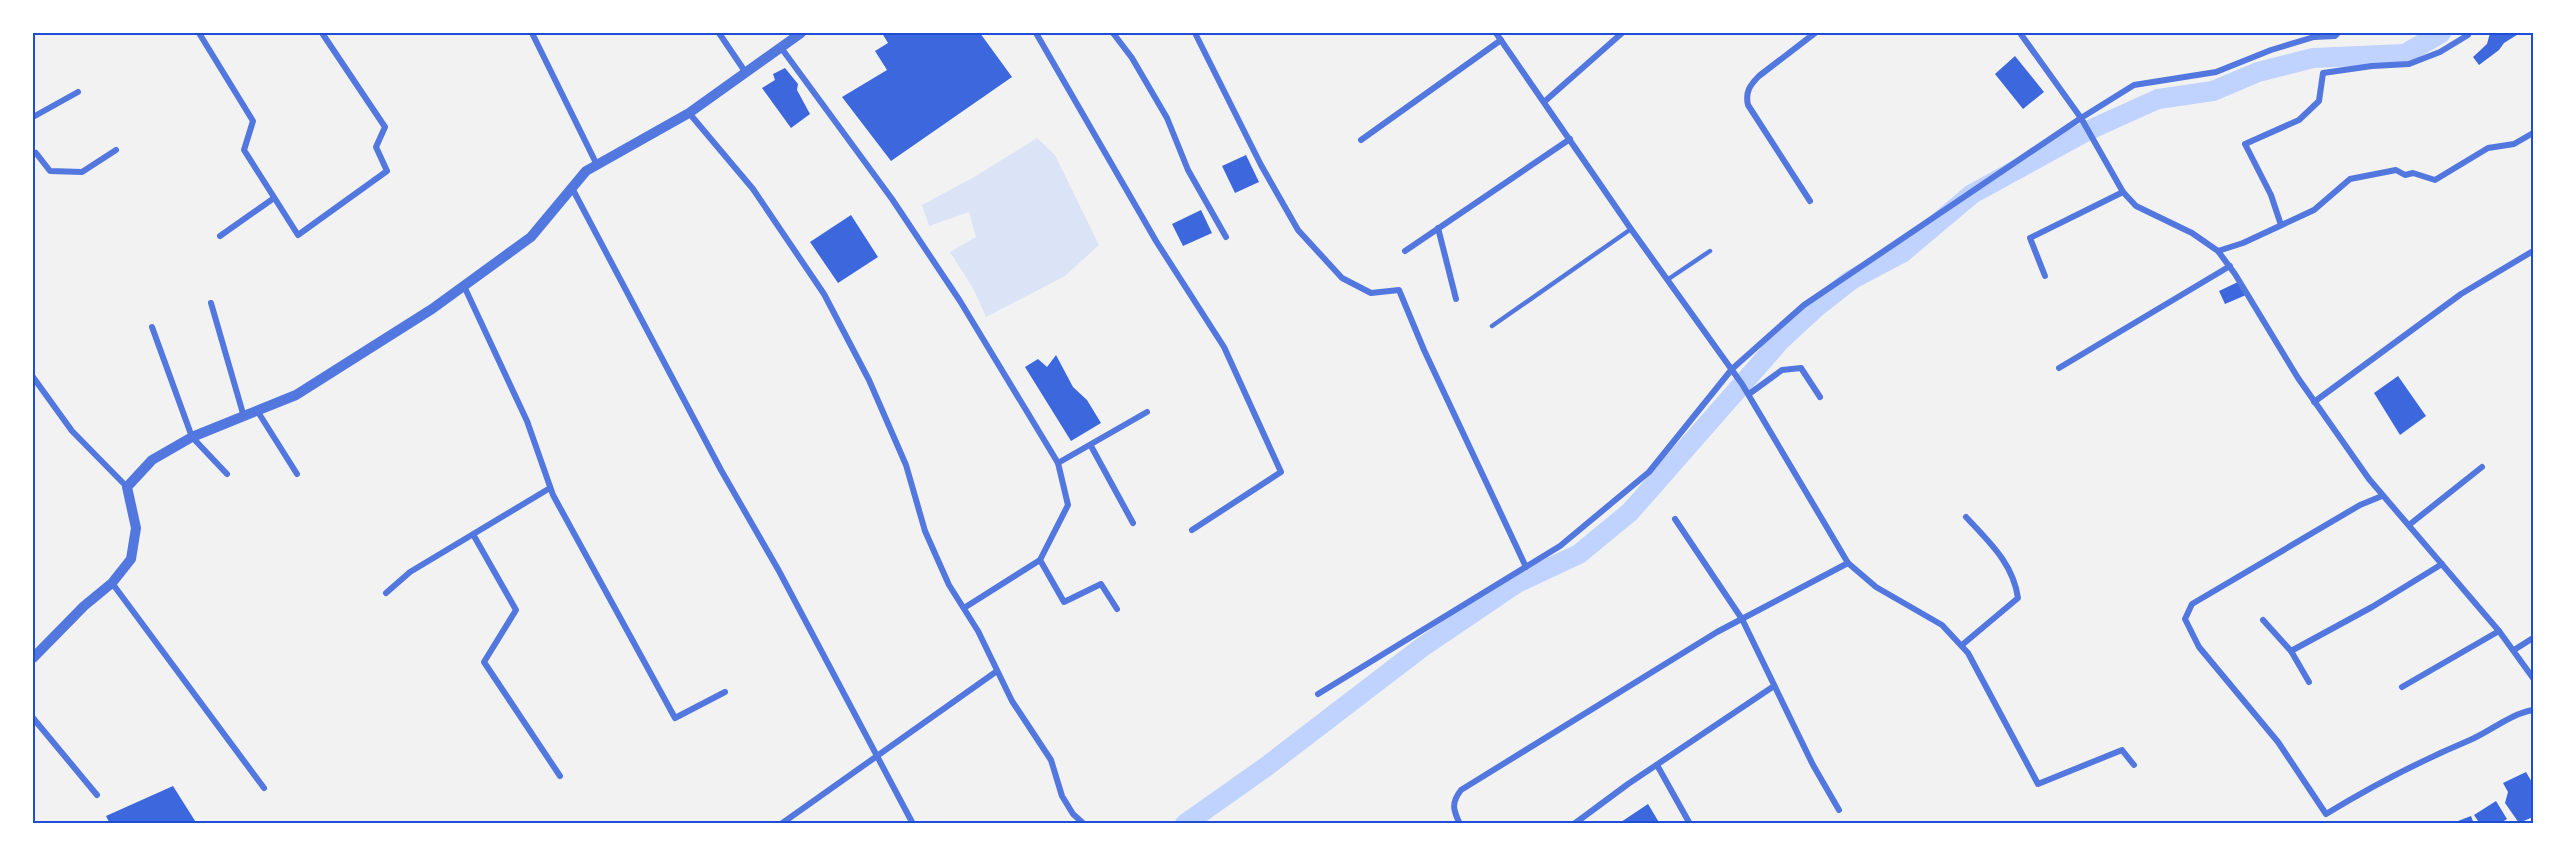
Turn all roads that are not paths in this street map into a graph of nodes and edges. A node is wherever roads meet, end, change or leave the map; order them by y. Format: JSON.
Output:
{"nodes":[{"id":1,"x":199,"y":33,"type":"edge"},
{"id":2,"x":322,"y":33,"type":"edge"},
{"id":3,"x":532,"y":33,"type":"edge"},
{"id":4,"x":719,"y":33,"type":"edge"},
{"id":5,"x":801,"y":33,"type":"edge"},
{"id":6,"x":1035,"y":33,"type":"edge"},
{"id":7,"x":1113,"y":33,"type":"edge"},
{"id":8,"x":1195,"y":33,"type":"edge"},
{"id":9,"x":1497,"y":33,"type":"edge"},
{"id":10,"x":1622,"y":33,"type":"edge"},
{"id":11,"x":1815,"y":33,"type":"edge"},
{"id":12,"x":2020,"y":33,"type":"edge"},
{"id":13,"x":2338,"y":33,"type":"edge"},
{"id":14,"x":2468,"y":35,"type":"dead end"},
{"id":15,"x":1501,"y":40,"type":"junction"},
{"id":16,"x":782,"y":49,"type":"junction"},
{"id":17,"x":747,"y":74,"type":"junction"},
{"id":18,"x":78,"y":92,"type":"dead end"},
{"id":19,"x":1544,"y":102,"type":"junction"},
{"id":20,"x":689,"y":113,"type":"junction"},
{"id":21,"x":33,"y":117,"type":"edge"},
{"id":22,"x":2081,"y":118,"type":"junction"},
{"id":23,"x":2533,"y":133,"type":"edge"},
{"id":24,"x":1570,"y":139,"type":"junction"},
{"id":25,"x":1361,"y":140,"type":"dead end"},
{"id":26,"x":116,"y":150,"type":"dead end"},
{"id":27,"x":34,"y":151,"type":"edge"},
{"id":28,"x":597,"y":165,"type":"junction"},
{"id":29,"x":572,"y":188,"type":"junction"},
{"id":30,"x":2123,"y":192,"type":"junction"},
{"id":31,"x":274,"y":198,"type":"junction"},
{"id":32,"x":1810,"y":201,"type":"dead end"},
{"id":33,"x":2282,"y":225,"type":"junction"},
{"id":34,"x":1438,"y":228,"type":"junction"},
{"id":35,"x":1631,"y":229,"type":"junction"},
{"id":36,"x":220,"y":236,"type":"dead end"},
{"id":37,"x":1226,"y":237,"type":"dead end"},
{"id":38,"x":1406,"y":251,"type":"dead end"},
{"id":39,"x":1710,"y":251,"type":"dead end"},
{"id":40,"x":2218,"y":251,"type":"junction"},
{"id":41,"x":2533,"y":251,"type":"edge"},
{"id":42,"x":2230,"y":266,"type":"junction"},
{"id":43,"x":2044,"y":276,"type":"dead end"},
{"id":44,"x":1667,"y":280,"type":"junction"},
{"id":45,"x":464,"y":286,"type":"junction"},
{"id":46,"x":1456,"y":299,"type":"dead end"},
{"id":47,"x":211,"y":303,"type":"dead end"},
{"id":48,"x":1492,"y":326,"type":"dead end"},
{"id":49,"x":152,"y":327,"type":"dead end"},
{"id":50,"x":2059,"y":368,"type":"dead end"},
{"id":51,"x":1732,"y":369,"type":"junction"},
{"id":52,"x":33,"y":377,"type":"edge"},
{"id":53,"x":1749,"y":394,"type":"junction"},
{"id":54,"x":1820,"y":397,"type":"dead end"},
{"id":55,"x":2314,"y":402,"type":"junction"},
{"id":56,"x":258,"y":412,"type":"junction"},
{"id":57,"x":1147,"y":412,"type":"dead end"},
{"id":58,"x":244,"y":417,"type":"junction"},
{"id":59,"x":192,"y":437,"type":"junction"},
{"id":60,"x":1091,"y":446,"type":"junction"},
{"id":61,"x":1058,"y":464,"type":"junction"},
{"id":62,"x":2482,"y":467,"type":"dead end"},
{"id":63,"x":227,"y":474,"type":"dead end"},
{"id":64,"x":297,"y":474,"type":"dead end"},
{"id":65,"x":127,"y":487,"type":"junction"},
{"id":66,"x":550,"y":488,"type":"junction"},
{"id":67,"x":2382,"y":496,"type":"junction"},
{"id":68,"x":1966,"y":517,"type":"dead end"},
{"id":69,"x":1676,"y":519,"type":"dead end"},
{"id":70,"x":1133,"y":523,"type":"dead end"},
{"id":71,"x":2409,"y":525,"type":"junction"},
{"id":72,"x":1192,"y":530,"type":"dead end"},
{"id":73,"x":474,"y":536,"type":"junction"},
{"id":74,"x":1040,"y":560,"type":"junction"},
{"id":75,"x":1848,"y":563,"type":"junction"},
{"id":76,"x":2442,"y":564,"type":"junction"},
{"id":77,"x":1526,"y":567,"type":"junction"},
{"id":78,"x":112,"y":583,"type":"junction"},
{"id":79,"x":386,"y":593,"type":"dead end"},
{"id":80,"x":964,"y":608,"type":"junction"},
{"id":81,"x":1117,"y":609,"type":"dead end"},
{"id":82,"x":1742,"y":619,"type":"junction"},
{"id":83,"x":2263,"y":620,"type":"dead end"},
{"id":84,"x":2499,"y":632,"type":"junction"},
{"id":85,"x":2533,"y":638,"type":"edge"},
{"id":86,"x":1962,"y":645,"type":"junction"},
{"id":87,"x":2514,"y":650,"type":"junction"},
{"id":88,"x":2291,"y":651,"type":"junction"},
{"id":89,"x":33,"y":658,"type":"edge"},
{"id":90,"x":997,"y":671,"type":"junction"},
{"id":91,"x":2533,"y":678,"type":"edge"},
{"id":92,"x":2309,"y":681,"type":"dead end"},
{"id":93,"x":1774,"y":686,"type":"junction"},
{"id":94,"x":2402,"y":687,"type":"dead end"},
{"id":95,"x":725,"y":692,"type":"dead end"},
{"id":96,"x":1318,"y":694,"type":"dead end"},
{"id":97,"x":2533,"y":710,"type":"edge"},
{"id":98,"x":33,"y":718,"type":"edge"},
{"id":99,"x":877,"y":755,"type":"junction"},
{"id":100,"x":1657,"y":765,"type":"junction"},
{"id":101,"x":2134,"y":765,"type":"dead end"},
{"id":102,"x":560,"y":776,"type":"dead end"},
{"id":103,"x":264,"y":788,"type":"dead end"},
{"id":104,"x":97,"y":795,"type":"dead end"},
{"id":105,"x":1839,"y":810,"type":"dead end"},
{"id":106,"x":781,"y":824,"type":"edge"},
{"id":107,"x":913,"y":824,"type":"edge"},
{"id":108,"x":1084,"y":824,"type":"edge"},
{"id":109,"x":1460,"y":824,"type":"edge"},
{"id":110,"x":1574,"y":824,"type":"edge"},
{"id":111,"x":1690,"y":824,"type":"edge"}],
"edges":[{"from":1,"to":31,"type":"street"},
{"from":2,"to":31,"type":"street"},
{"from":3,"to":28,"type":"street"},
{"from":4,"to":17,"type":"street"},
{"from":5,"to":16,"type":"street"},
{"from":6,"to":72,"type":"street"},
{"from":7,"to":37,"type":"street"},
{"from":8,"to":77,"type":"street"},
{"from":9,"to":15,"type":"street"},
{"from":10,"to":19,"type":"street"},
{"from":11,"to":32,"type":"street"},
{"from":12,"to":22,"type":"street"},
{"from":13,"to":22,"type":"street"},
{"from":14,"to":33,"type":"street"},
{"from":15,"to":19,"type":"street"},
{"from":15,"to":25,"type":"street"},
{"from":16,"to":17,"type":"street"},
{"from":16,"to":61,"type":"street"},
{"from":17,"to":20,"type":"street"},
{"from":18,"to":21,"type":"street"},
{"from":19,"to":24,"type":"street"},
{"from":20,"to":28,"type":"street"},
{"from":20,"to":80,"type":"street"},
{"from":22,"to":30,"type":"street"},
{"from":22,"to":51,"type":"street"},
{"from":23,"to":33,"type":"street"},
{"from":24,"to":34,"type":"street"},
{"from":24,"to":35,"type":"street"},
{"from":26,"to":27,"type":"street"},
{"from":28,"to":29,"type":"street"},
{"from":29,"to":45,"type":"street"},
{"from":29,"to":99,"type":"street"},
{"from":30,"to":40,"type":"street"},
{"from":30,"to":43,"type":"street"},
{"from":31,"to":36,"type":"street"},
{"from":33,"to":40,"type":"street"},
{"from":34,"to":38,"type":"street"},
{"from":34,"to":46,"type":"street"},
{"from":35,"to":44,"type":"street"},
{"from":35,"to":48,"type":"lane"},
{"from":39,"to":44,"type":"lane"},
{"from":40,"to":42,"type":"street"},
{"from":41,"to":55,"type":"street"},
{"from":42,"to":50,"type":"street"},
{"from":42,"to":55,"type":"street"},
{"from":44,"to":51,"type":"street"},
{"from":45,"to":56,"type":"street"},
{"from":45,"to":66,"type":"street"},
{"from":47,"to":58,"type":"street"},
{"from":49,"to":59,"type":"street"},
{"from":51,"to":53,"type":"street"},
{"from":51,"to":77,"type":"street"},
{"from":52,"to":65,"type":"street"},
{"from":53,"to":54,"type":"street"},
{"from":53,"to":75,"type":"street"},
{"from":55,"to":67,"type":"street"},
{"from":56,"to":58,"type":"street"},
{"from":56,"to":64,"type":"street"},
{"from":57,"to":60,"type":"street"},
{"from":58,"to":59,"type":"street"},
{"from":59,"to":63,"type":"street"},
{"from":59,"to":65,"type":"street"},
{"from":60,"to":61,"type":"street"},
{"from":60,"to":70,"type":"street"},
{"from":61,"to":74,"type":"street"},
{"from":62,"to":71,"type":"street"},
{"from":65,"to":78,"type":"street"},
{"from":66,"to":73,"type":"street"},
{"from":66,"to":95,"type":"street"},
{"from":67,"to":71,"type":"street"},
{"from":67,"to":97,"type":"street"},
{"from":68,"to":86,"type":"street"},
{"from":69,"to":82,"type":"street"},
{"from":71,"to":76,"type":"street"},
{"from":73,"to":79,"type":"street"},
{"from":73,"to":102,"type":"street"},
{"from":74,"to":80,"type":"street"},
{"from":74,"to":81,"type":"street"},
{"from":75,"to":82,"type":"street"},
{"from":75,"to":86,"type":"street"},
{"from":76,"to":84,"type":"street"},
{"from":76,"to":88,"type":"street"},
{"from":77,"to":96,"type":"street"},
{"from":78,"to":89,"type":"street"},
{"from":78,"to":103,"type":"street"},
{"from":80,"to":90,"type":"street"},
{"from":82,"to":93,"type":"street"},
{"from":82,"to":109,"type":"street"},
{"from":83,"to":88,"type":"street"},
{"from":84,"to":87,"type":"street"},
{"from":84,"to":94,"type":"street"},
{"from":85,"to":87,"type":"street"},
{"from":86,"to":101,"type":"street"},
{"from":87,"to":91,"type":"street"},
{"from":88,"to":92,"type":"street"},
{"from":90,"to":99,"type":"street"},
{"from":90,"to":108,"type":"street"},
{"from":93,"to":100,"type":"street"},
{"from":93,"to":105,"type":"street"},
{"from":98,"to":104,"type":"street"},
{"from":99,"to":106,"type":"street"},
{"from":99,"to":107,"type":"street"},
{"from":100,"to":110,"type":"street"},
{"from":100,"to":111,"type":"street"}]}
